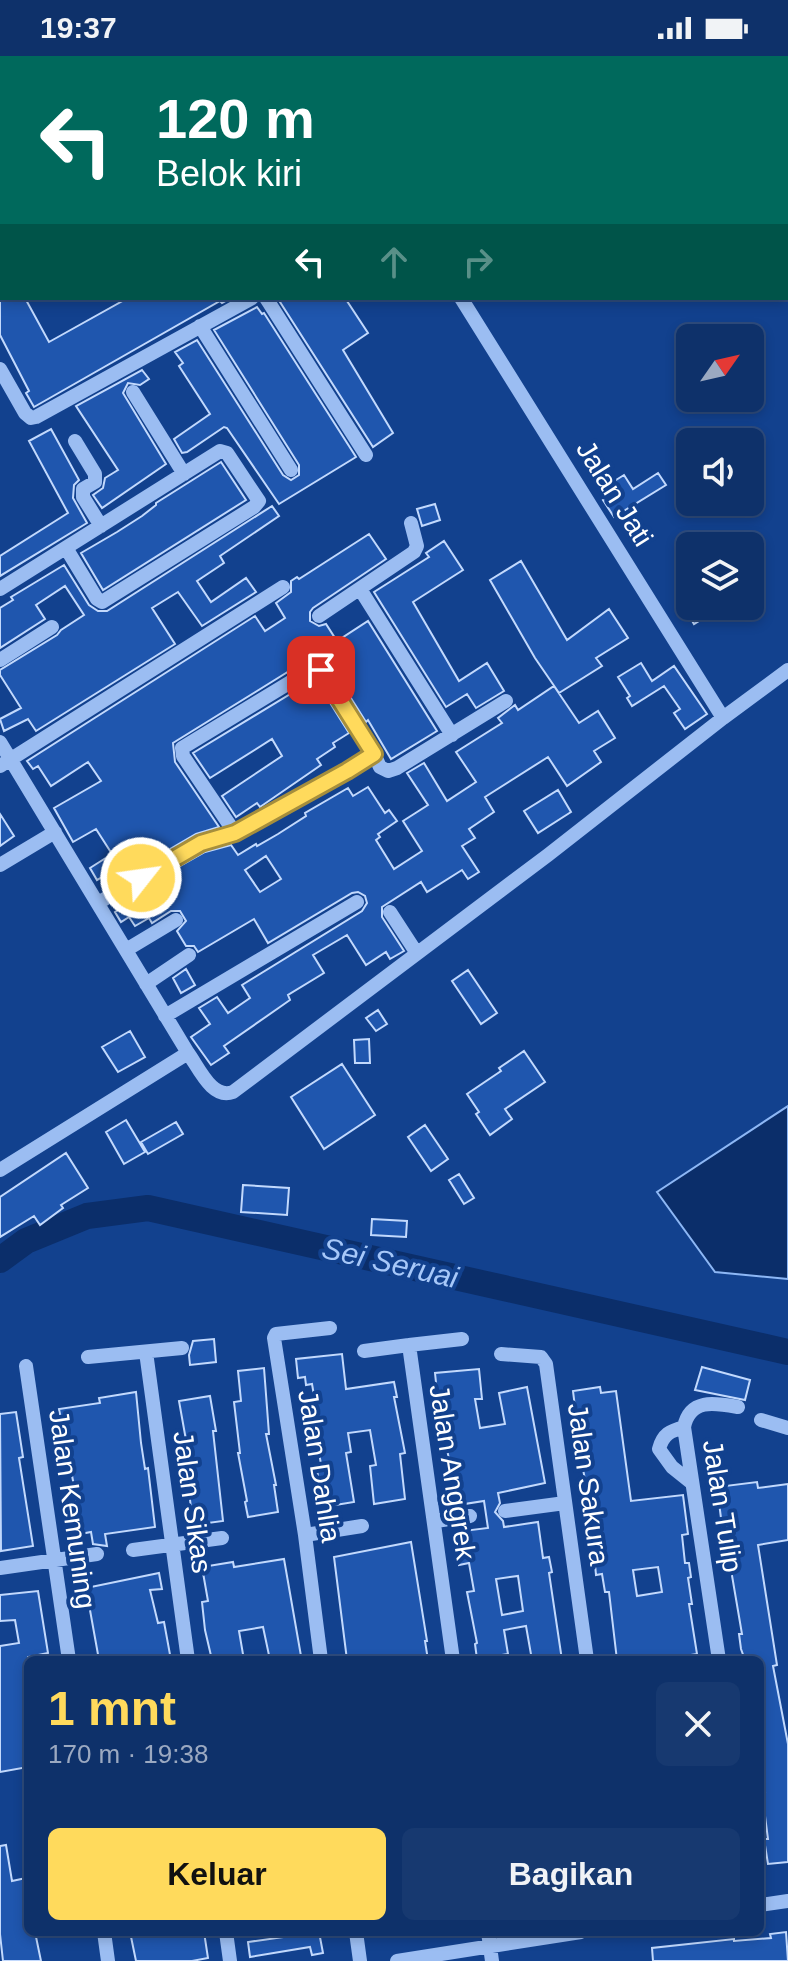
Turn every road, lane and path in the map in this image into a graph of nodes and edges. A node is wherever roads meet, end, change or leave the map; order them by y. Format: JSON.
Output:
{"nodes":[{"id":1,"x":248,"y":300,"type":"edge"},
{"id":2,"x":267,"y":300,"type":"edge"},
{"id":3,"x":462,"y":300,"type":"edge"},
{"id":4,"x":200,"y":326,"type":"junction"},
{"id":5,"x":0,"y":369,"type":"edge"},
{"id":6,"x":133,"y":392,"type":"dead end"},
{"id":7,"x":75,"y":441,"type":"dead end"},
{"id":8,"x":366,"y":455,"type":"dead end"},
{"id":9,"x":291,"y":470,"type":"dead end"},
{"id":10,"x":184,"y":474,"type":"junction"},
{"id":11,"x":411,"y":523,"type":"dead end"},
{"id":12,"x":101,"y":526,"type":"junction"},
{"id":13,"x":66,"y":548,"type":"junction"},
{"id":14,"x":283,"y":587,"type":"dead end"},
{"id":15,"x":0,"y":589,"type":"edge"},
{"id":16,"x":360,"y":589,"type":"junction"},
{"id":17,"x":319,"y":616,"type":"dead end"},
{"id":18,"x":52,"y":627,"type":"dead end"},
{"id":19,"x":0,"y":660,"type":"edge"},
{"id":20,"x":788,"y":670,"type":"edge"},
{"id":21,"x":506,"y":701,"type":"dead end"},
{"id":22,"x":723,"y":718,"type":"junction"},
{"id":23,"x":452,"y":735,"type":"junction"},
{"id":24,"x":0,"y":742,"type":"edge"},
{"id":25,"x":374,"y":754,"type":"junction"},
{"id":26,"x":6,"y":763,"type":"edge"},
{"id":27,"x":55,"y":832,"type":"junction"},
{"id":28,"x":235,"y":833,"type":"junction"},
{"id":29,"x":0,"y":865,"type":"edge"},
{"id":30,"x":357,"y":902,"type":"dead end"},
{"id":31,"x":98,"y":903,"type":"junction"},
{"id":32,"x":390,"y":912,"type":"dead end"},
{"id":33,"x":176,"y":920,"type":"dead end"},
{"id":34,"x":126,"y":950,"type":"junction"},
{"id":35,"x":416,"y":952,"type":"junction"},
{"id":36,"x":189,"y":955,"type":"dead end"},
{"id":37,"x":146,"y":984,"type":"junction"},
{"id":38,"x":165,"y":1016,"type":"junction"},
{"id":39,"x":188,"y":1053,"type":"junction"},
{"id":40,"x":0,"y":1170,"type":"edge"},
{"id":41,"x":330,"y":1328,"type":"dead end"},
{"id":42,"x":462,"y":1339,"type":"dead end"},
{"id":43,"x":409,"y":1345,"type":"junction"},
{"id":44,"x":182,"y":1348,"type":"dead end"},
{"id":45,"x":364,"y":1351,"type":"dead end"},
{"id":46,"x":146,"y":1352,"type":"junction"},
{"id":47,"x":501,"y":1354,"type":"dead end"},
{"id":48,"x":88,"y":1357,"type":"dead end"},
{"id":49,"x":26,"y":1366,"type":"dead end"},
{"id":50,"x":738,"y":1407,"type":"dead end"},
{"id":51,"x":761,"y":1420,"type":"dead end"},
{"id":52,"x":684,"y":1427,"type":"junction"},
{"id":53,"x":788,"y":1428,"type":"edge"},
{"id":54,"x":692,"y":1483,"type":"junction"},
{"id":55,"x":565,"y":1503,"type":"junction"},
{"id":56,"x":505,"y":1511,"type":"dead end"},
{"id":57,"x":470,"y":1516,"type":"dead end"},
{"id":58,"x":436,"y":1521,"type":"junction"},
{"id":59,"x":362,"y":1526,"type":"dead end"},
{"id":60,"x":305,"y":1535,"type":"junction"},
{"id":61,"x":222,"y":1538,"type":"dead end"},
{"id":62,"x":172,"y":1545,"type":"junction"},
{"id":63,"x":133,"y":1550,"type":"dead end"},
{"id":64,"x":97,"y":1554,"type":"dead end"},
{"id":65,"x":55,"y":1560,"type":"junction"},
{"id":66,"x":0,"y":1568,"type":"edge"},
{"id":67,"x":68,"y":1656,"type":"edge"},
{"id":68,"x":187,"y":1656,"type":"edge"},
{"id":69,"x":320,"y":1656,"type":"edge"},
{"id":70,"x":453,"y":1656,"type":"edge"},
{"id":71,"x":586,"y":1656,"type":"edge"},
{"id":72,"x":718,"y":1656,"type":"edge"},
{"id":73,"x":788,"y":1901,"type":"edge"},
{"id":74,"x":764,"y":1904,"type":"edge"},
{"id":75,"x":105,"y":1936,"type":"edge"},
{"id":76,"x":227,"y":1936,"type":"edge"},
{"id":77,"x":357,"y":1936,"type":"edge"},
{"id":78,"x":555,"y":1936,"type":"edge"},
{"id":79,"x":490,"y":1946,"type":"edge"},
{"id":80,"x":108,"y":1961,"type":"edge"},
{"id":81,"x":230,"y":1961,"type":"edge"},
{"id":82,"x":360,"y":1961,"type":"edge"},
{"id":83,"x":397,"y":1961,"type":"edge"}],
"edges":[{"from":1,"to":4,"type":"street"},
{"from":2,"to":8,"type":"street"},
{"from":3,"to":22,"type":"street","name":"Jalan Jati"},
{"from":4,"to":5,"type":"street"},
{"from":4,"to":9,"type":"street"},
{"from":6,"to":10,"type":"street"},
{"from":7,"to":12,"type":"street"},
{"from":10,"to":12,"type":"street"},
{"from":10,"to":13,"type":"street"},
{"from":11,"to":16,"type":"street"},
{"from":12,"to":13,"type":"street"},
{"from":13,"to":15,"type":"street"},
{"from":14,"to":26,"type":"street"},
{"from":16,"to":17,"type":"street"},
{"from":16,"to":23,"type":"street"},
{"from":18,"to":19,"type":"street"},
{"from":20,"to":22,"type":"street"},
{"from":21,"to":23,"type":"street"},
{"from":22,"to":35,"type":"street"},
{"from":23,"to":25,"type":"street"},
{"from":24,"to":26,"type":"street"},
{"from":25,"to":28,"type":"street"},
{"from":25,"to":28,"type":"street"},
{"from":26,"to":27,"type":"street"},
{"from":27,"to":29,"type":"street"},
{"from":27,"to":31,"type":"street"},
{"from":28,"to":31,"type":"street"},
{"from":30,"to":38,"type":"street"},
{"from":31,"to":34,"type":"street"},
{"from":32,"to":35,"type":"street"},
{"from":33,"to":34,"type":"street"},
{"from":34,"to":37,"type":"street"},
{"from":35,"to":39,"type":"street"},
{"from":36,"to":37,"type":"street"},
{"from":37,"to":38,"type":"street"},
{"from":38,"to":39,"type":"street"},
{"from":39,"to":40,"type":"street"},
{"from":41,"to":60,"type":"street","name":"Jalan Dahlia"},
{"from":42,"to":43,"type":"street","name":"Jalan Anggrek"},
{"from":43,"to":45,"type":"street"},
{"from":43,"to":58,"type":"street","name":"Jalan Anggrek"},
{"from":44,"to":46,"type":"street"},
{"from":46,"to":48,"type":"street"},
{"from":46,"to":62,"type":"street","name":"Jalan Sikas"},
{"from":47,"to":55,"type":"street","name":"Jalan Sakura"},
{"from":49,"to":65,"type":"street","name":"Jalan Kemuning"},
{"from":50,"to":52,"type":"street","name":"Jalan Tulip"},
{"from":51,"to":53,"type":"street"},
{"from":52,"to":54,"type":"street","name":"Jalan Tulip"},
{"from":52,"to":54,"type":"street"},
{"from":54,"to":72,"type":"street","name":"Jalan Tulip"},
{"from":55,"to":56,"type":"street"},
{"from":55,"to":71,"type":"street","name":"Jalan Sakura"},
{"from":57,"to":58,"type":"street"},
{"from":58,"to":70,"type":"street","name":"Jalan Anggrek"},
{"from":59,"to":60,"type":"street"},
{"from":60,"to":69,"type":"street","name":"Jalan Dahlia"},
{"from":61,"to":62,"type":"street"},
{"from":62,"to":63,"type":"street"},
{"from":62,"to":68,"type":"street","name":"Jalan Sikas"},
{"from":64,"to":65,"type":"street"},
{"from":65,"to":66,"type":"street"},
{"from":65,"to":67,"type":"street","name":"Jalan Kemuning"},
{"from":73,"to":74,"type":"street"},
{"from":75,"to":80,"type":"street"},
{"from":76,"to":81,"type":"street"},
{"from":77,"to":82,"type":"street"},
{"from":78,"to":79,"type":"street"},
{"from":79,"to":83,"type":"street"}]}
